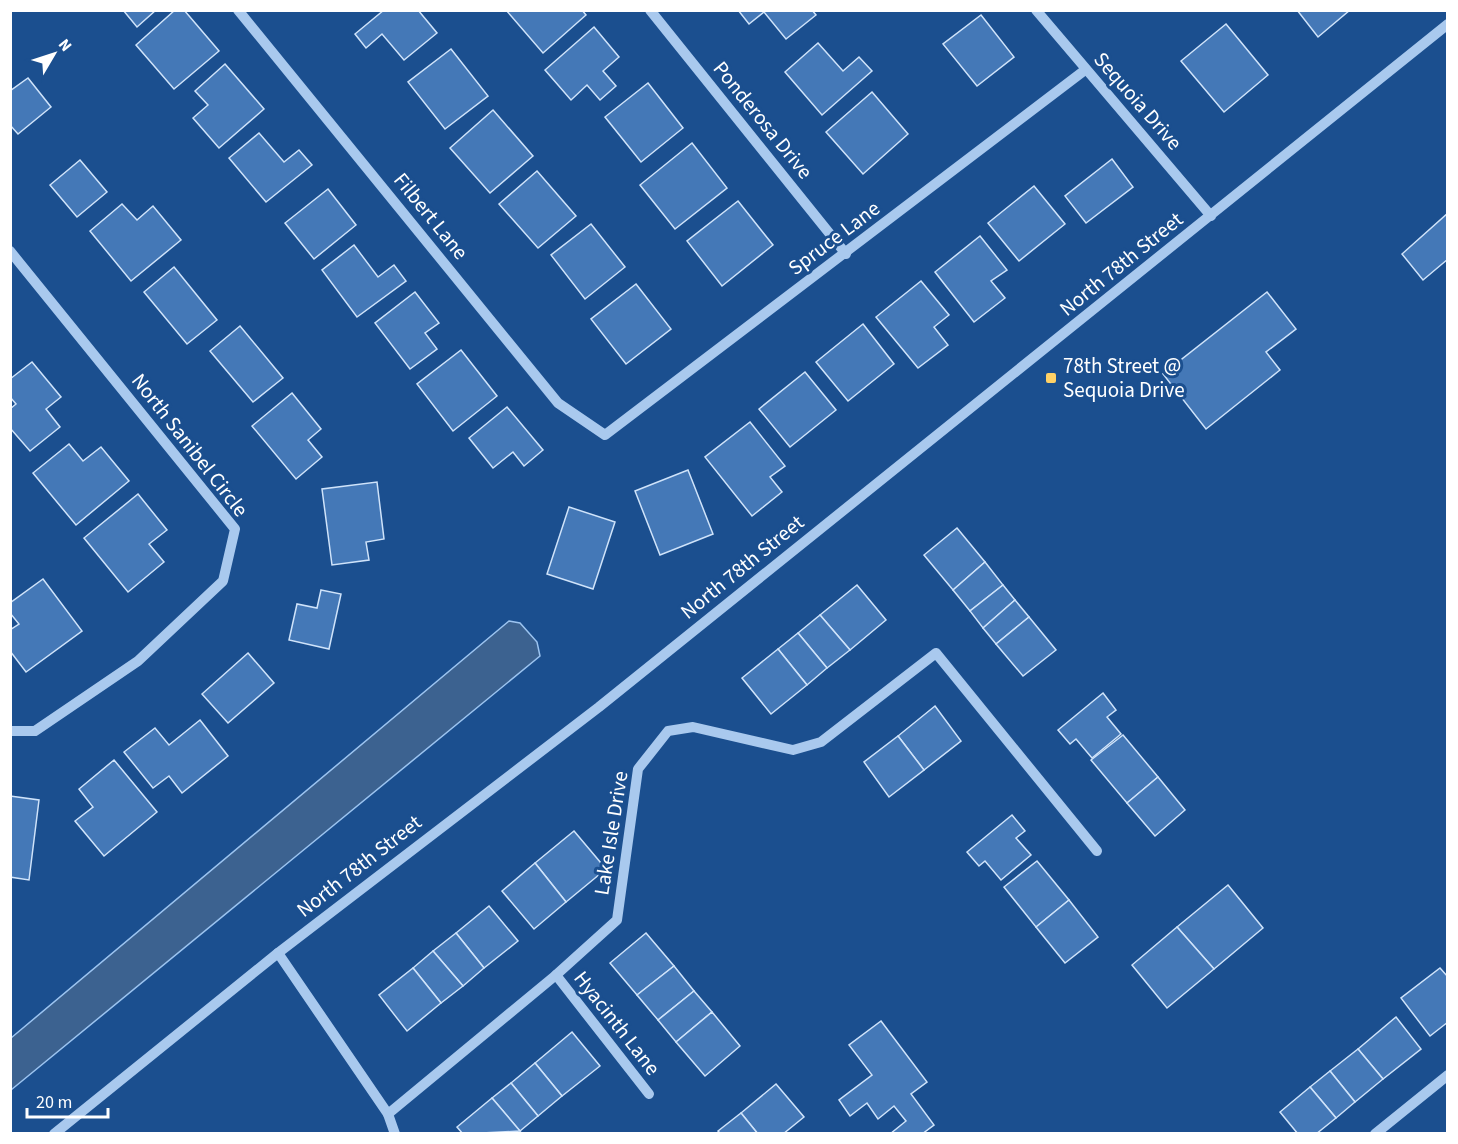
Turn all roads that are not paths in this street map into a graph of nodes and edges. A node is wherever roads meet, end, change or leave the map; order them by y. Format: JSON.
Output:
{"nodes":[{"id":1,"x":238,"y":10,"type":"edge"},
{"id":2,"x":650,"y":10,"type":"edge"},
{"id":3,"x":1036,"y":10,"type":"edge"},
{"id":4,"x":1448,"y":24,"type":"edge"},
{"id":5,"x":1085,"y":70,"type":"junction"},
{"id":6,"x":1211,"y":216,"type":"junction"},
{"id":7,"x":10,"y":251,"type":"edge"},
{"id":8,"x":846,"y":254,"type":"junction"},
{"id":9,"x":605,"y":435,"type":"joint"},
{"id":10,"x":10,"y":731,"type":"edge"},
{"id":11,"x":1097,"y":851,"type":"dead end"},
{"id":12,"x":278,"y":953,"type":"junction"},
{"id":13,"x":556,"y":975,"type":"junction"},
{"id":14,"x":1448,"y":1075,"type":"edge"},
{"id":15,"x":649,"y":1094,"type":"dead end"},
{"id":16,"x":388,"y":1114,"type":"junction"},
{"id":17,"x":54,"y":1134,"type":"edge"},
{"id":18,"x":395,"y":1134,"type":"edge"},
{"id":19,"x":1375,"y":1134,"type":"edge"}],
"edges":[{"from":1,"to":9,"type":"street","name":"Filbert Lane"},
{"from":2,"to":8,"type":"street","name":"Ponderosa Drive"},
{"from":3,"to":5,"type":"street","name":"Sequoia Drive"},
{"from":4,"to":6,"type":"street","name":"North 78th Street"},
{"from":5,"to":6,"type":"street","name":"Sequoia Drive"},
{"from":5,"to":8,"type":"street","name":"Spruce Lane"},
{"from":6,"to":12,"type":"street","name":"North 78th Street"},
{"from":7,"to":10,"type":"street","name":"North Sanibel Circle"},
{"from":8,"to":9,"type":"street","name":"Spruce Lane"},
{"from":11,"to":13,"type":"street","name":"Lake Isle Drive"},
{"from":12,"to":16,"type":"street"},
{"from":12,"to":17,"type":"street","name":"North 78th Street"},
{"from":13,"to":15,"type":"street","name":"Hyacinth Lane"},
{"from":13,"to":16,"type":"street","name":"Lake Isle Drive"},
{"from":14,"to":19,"type":"street"},
{"from":16,"to":18,"type":"street"}]}
